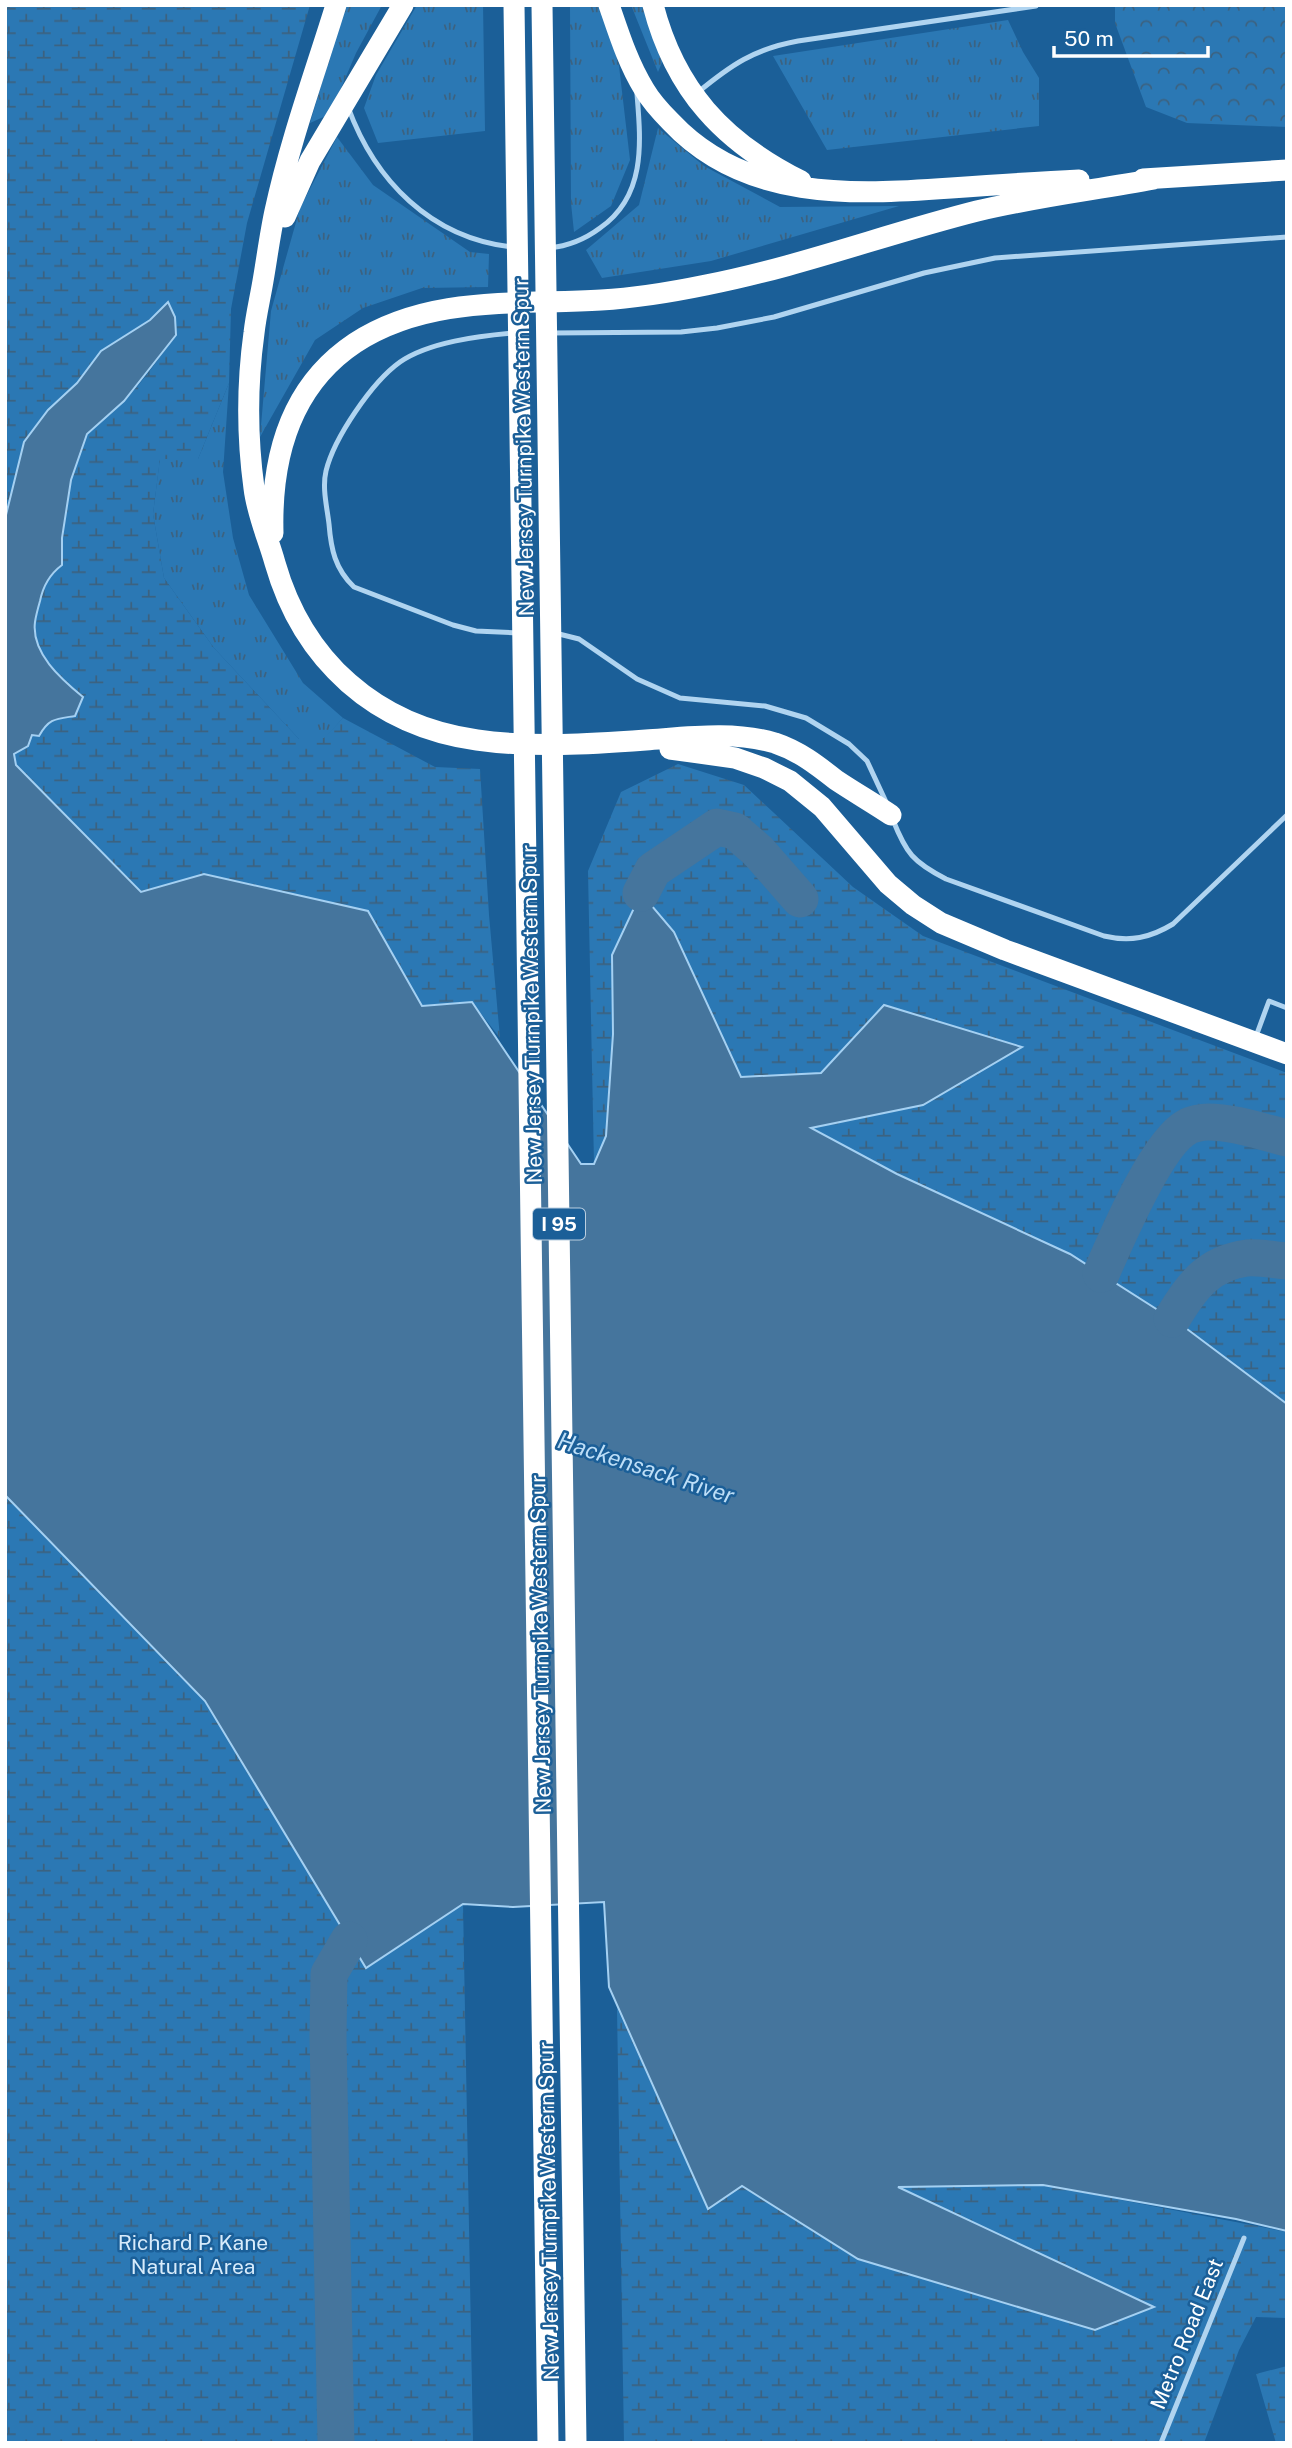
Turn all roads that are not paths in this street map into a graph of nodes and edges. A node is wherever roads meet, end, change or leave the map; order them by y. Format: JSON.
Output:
{"nodes":[{"id":1,"x":336,"y":5,"type":"edge"},
{"id":2,"x":403,"y":5,"type":"edge"},
{"id":3,"x":514,"y":5,"type":"edge"},
{"id":4,"x":542,"y":5,"type":"edge"},
{"id":5,"x":610,"y":5,"type":"edge"},
{"id":6,"x":653,"y":5,"type":"edge"},
{"id":7,"x":1035,"y":6,"type":"edge"},
{"id":8,"x":636,"y":74,"type":"junction"},
{"id":9,"x":695,"y":95,"type":"junction"},
{"id":10,"x":346,"y":101,"type":"junction"},
{"id":11,"x":1287,"y":170,"type":"edge"},
{"id":12,"x":1154,"y":179,"type":"junction"},
{"id":13,"x":826,"y":190,"type":"junction"},
{"id":14,"x":1287,"y":237,"type":"edge"},
{"id":15,"x":520,"y":248,"type":"dead end"},
{"id":16,"x":541,"y":249,"type":"dead end"},
{"id":17,"x":263,"y":284,"type":"junction"},
{"id":18,"x":528,"y":332,"type":"dead end"},
{"id":19,"x":539,"y":332,"type":"dead end"},
{"id":20,"x":274,"y":560,"type":"junction"},
{"id":21,"x":534,"y":633,"type":"dead end"},
{"id":22,"x":546,"y":633,"type":"dead end"},
{"id":23,"x":602,"y":743,"type":"junction"},
{"id":24,"x":891,"y":815,"type":"junction"},
{"id":25,"x":1287,"y":816,"type":"edge"},
{"id":26,"x":1287,"y":1008,"type":"edge"},
{"id":27,"x":1254,"y":1042,"type":"junction"},
{"id":28,"x":1287,"y":1054,"type":"edge"},
{"id":29,"x":1244,"y":2238,"type":"dead end"},
{"id":30,"x":548,"y":2443,"type":"edge"},
{"id":31,"x":576,"y":2443,"type":"edge"},
{"id":32,"x":1161,"y":2443,"type":"edge"}],
"edges":[{"from":1,"to":17,"type":"highway"},
{"from":2,"to":10,"type":"highway"},
{"from":3,"to":30,"type":"highway","name":"New Jersey Turnpike Western Spur","number":"I 95","bridge":true},
{"from":4,"to":31,"type":"highway","name":"New Jersey Turnpike Western Spur","number":"I 95","bridge":true},
{"from":5,"to":8,"type":"highway"},
{"from":6,"to":9,"type":"highway"},
{"from":7,"to":9,"type":"lane"},
{"from":8,"to":13,"type":"highway"},
{"from":8,"to":16,"type":"lane"},
{"from":9,"to":13,"type":"highway"},
{"from":10,"to":15,"type":"lane"},
{"from":10,"to":17,"type":"highway"},
{"from":11,"to":12,"type":"highway"},
{"from":12,"to":13,"type":"highway"},
{"from":12,"to":20,"type":"highway"},
{"from":14,"to":19,"type":"lane"},
{"from":17,"to":20,"type":"highway"},
{"from":18,"to":21,"type":"lane"},
{"from":20,"to":23,"type":"highway"},
{"from":22,"to":24,"type":"lane"},
{"from":23,"to":24,"type":"highway"},
{"from":23,"to":27,"type":"highway"},
{"from":24,"to":25,"type":"lane"},
{"from":26,"to":27,"type":"lane"},
{"from":27,"to":28,"type":"highway"},
{"from":29,"to":32,"type":"lane","name":"Metro Road East"}]}
